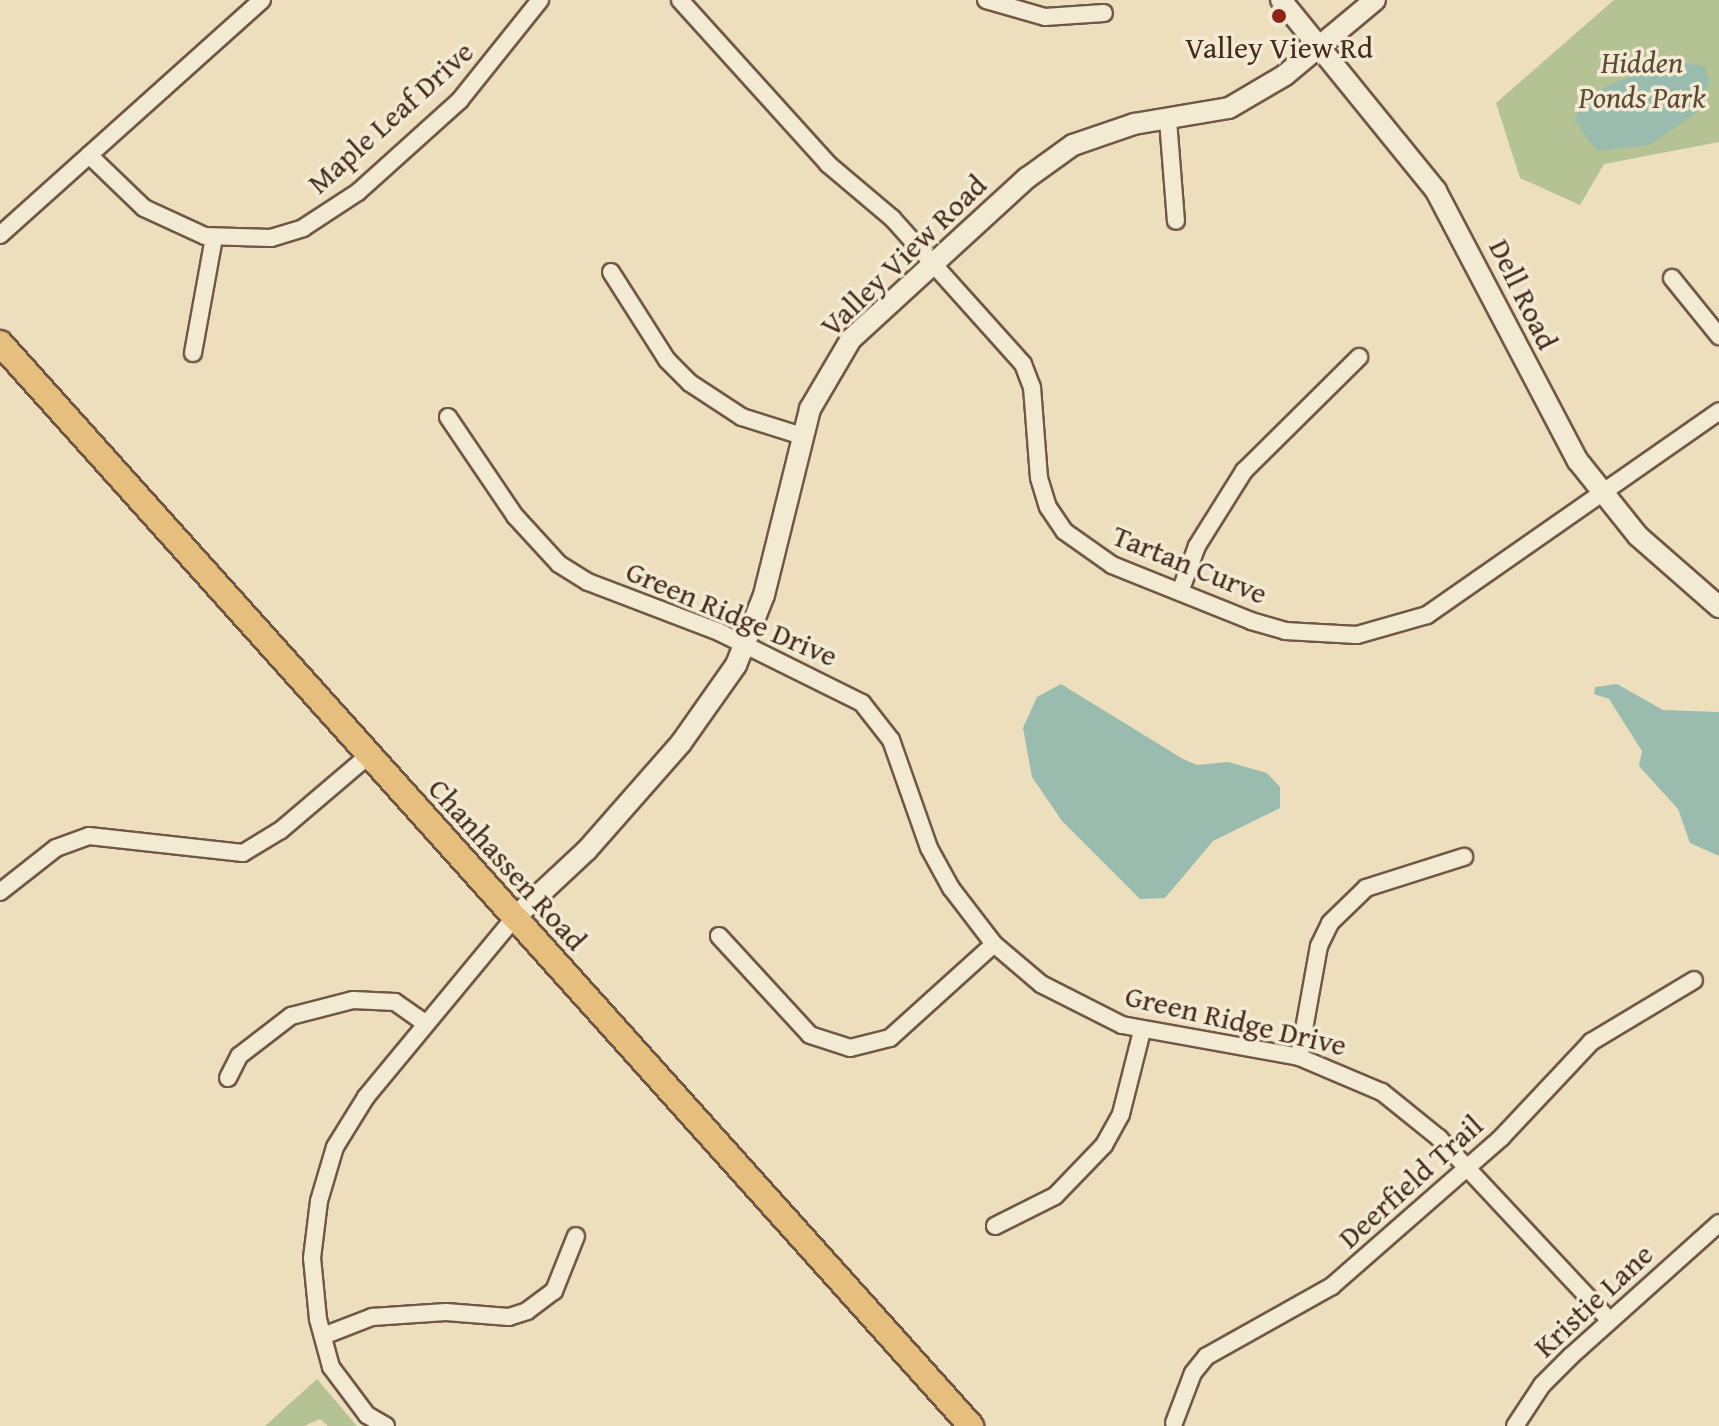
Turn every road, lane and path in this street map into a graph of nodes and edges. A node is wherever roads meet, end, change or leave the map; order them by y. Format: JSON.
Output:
{"nodes":[{"id":1,"x":262,"y":0,"type":"edge"},
{"id":2,"x":540,"y":0,"type":"edge"},
{"id":3,"x":680,"y":0,"type":"edge"},
{"id":4,"x":986,"y":0,"type":"edge"},
{"id":5,"x":1281,"y":0,"type":"edge"},
{"id":6,"x":1375,"y":0,"type":"edge"},
{"id":7,"x":1104,"y":13,"type":"dead end"},
{"id":8,"x":1319,"y":47,"type":"junction"},
{"id":9,"x":1168,"y":120,"type":"junction"},
{"id":10,"x":89,"y":155,"type":"junction"},
{"id":11,"x":1176,"y":221,"type":"dead end"},
{"id":12,"x":0,"y":235,"type":"edge"},
{"id":13,"x":214,"y":238,"type":"junction"},
{"id":14,"x":932,"y":263,"type":"junction"},
{"id":15,"x":611,"y":272,"type":"dead end"},
{"id":16,"x":1672,"y":278,"type":"dead end"},
{"id":17,"x":1719,"y":336,"type":"edge"},
{"id":18,"x":0,"y":343,"type":"edge"},
{"id":19,"x":193,"y":353,"type":"dead end"},
{"id":20,"x":1359,"y":357,"type":"dead end"},
{"id":21,"x":1719,"y":411,"type":"edge"},
{"id":22,"x":448,"y":417,"type":"dead end"},
{"id":23,"x":802,"y":436,"type":"junction"},
{"id":24,"x":1601,"y":492,"type":"junction"},
{"id":25,"x":1180,"y":592,"type":"junction"},
{"id":26,"x":1719,"y":607,"type":"edge"},
{"id":27,"x":744,"y":644,"type":"junction"},
{"id":28,"x":368,"y":756,"type":"junction"},
{"id":29,"x":1464,"y":857,"type":"dead end"},
{"id":30,"x":0,"y":892,"type":"edge"},
{"id":31,"x":513,"y":919,"type":"junction"},
{"id":32,"x":719,"y":936,"type":"dead end"},
{"id":33,"x":994,"y":944,"type":"junction"},
{"id":34,"x":1694,"y":980,"type":"dead end"},
{"id":35,"x":424,"y":1022,"type":"junction"},
{"id":36,"x":1142,"y":1031,"type":"junction"},
{"id":37,"x":1299,"y":1057,"type":"junction"},
{"id":38,"x":228,"y":1078,"type":"dead end"},
{"id":39,"x":1469,"y":1168,"type":"junction"},
{"id":40,"x":1719,"y":1223,"type":"edge"},
{"id":41,"x":995,"y":1226,"type":"dead end"},
{"id":42,"x":576,"y":1236,"type":"dead end"},
{"id":43,"x":1610,"y":1321,"type":"junction"},
{"id":44,"x":323,"y":1336,"type":"junction"},
{"id":45,"x":1174,"y":1423,"type":"dead end"},
{"id":46,"x":386,"y":1426,"type":"edge"},
{"id":47,"x":971,"y":1426,"type":"edge"},
{"id":48,"x":1515,"y":1426,"type":"edge"}],
"edges":[{"from":1,"to":10,"type":"street"},
{"from":2,"to":13,"type":"street","name":"Maple Leaf Drive"},
{"from":3,"to":14,"type":"street","name":"Tartan Curve"},
{"from":4,"to":7,"type":"street"},
{"from":5,"to":8,"type":"street","name":"Dell Road"},
{"from":6,"to":8,"type":"street","name":"Valley View Road"},
{"from":8,"to":9,"type":"street","name":"Valley View Road"},
{"from":8,"to":24,"type":"street","name":"Dell Road"},
{"from":9,"to":11,"type":"street"},
{"from":9,"to":14,"type":"street","name":"Valley View Road"},
{"from":10,"to":12,"type":"street"},
{"from":10,"to":13,"type":"street","name":"Maple Leaf Drive"},
{"from":13,"to":19,"type":"street"},
{"from":14,"to":23,"type":"street","name":"Valley View Road"},
{"from":14,"to":25,"type":"street","name":"Tartan Curve"},
{"from":15,"to":23,"type":"street"},
{"from":16,"to":17,"type":"street"},
{"from":18,"to":28,"type":"main road","name":"Chanhassen Road"},
{"from":20,"to":25,"type":"street"},
{"from":21,"to":24,"type":"street","name":"Tartan Curve"},
{"from":22,"to":27,"type":"street","name":"Green Ridge Drive"},
{"from":23,"to":27,"type":"street","name":"Valley View Road"},
{"from":24,"to":25,"type":"street","name":"Tartan Curve"},
{"from":24,"to":26,"type":"street","name":"Dell Road"},
{"from":27,"to":31,"type":"street","name":"Valley View Road"},
{"from":27,"to":33,"type":"street","name":"Green Ridge Drive"},
{"from":28,"to":30,"type":"street"},
{"from":28,"to":31,"type":"main road","name":"Chanhassen Road"},
{"from":29,"to":37,"type":"street"},
{"from":31,"to":35,"type":"street"},
{"from":31,"to":47,"type":"main road","name":"Chanhassen Road"},
{"from":32,"to":33,"type":"street"},
{"from":33,"to":36,"type":"street","name":"Green Ridge Drive"},
{"from":34,"to":39,"type":"street","name":"Deerfield Trail"},
{"from":35,"to":38,"type":"street"},
{"from":35,"to":44,"type":"street"},
{"from":36,"to":37,"type":"street","name":"Green Ridge Drive"},
{"from":36,"to":41,"type":"street"},
{"from":37,"to":39,"type":"street","name":"Green Ridge Drive"},
{"from":39,"to":43,"type":"street","name":"Green Ridge Drive"},
{"from":39,"to":45,"type":"street","name":"Deerfield Trail"},
{"from":40,"to":43,"type":"street","name":"Kristie Lane"},
{"from":42,"to":44,"type":"street"},
{"from":43,"to":48,"type":"street","name":"Kristie Lane"},
{"from":44,"to":46,"type":"street"}]}
